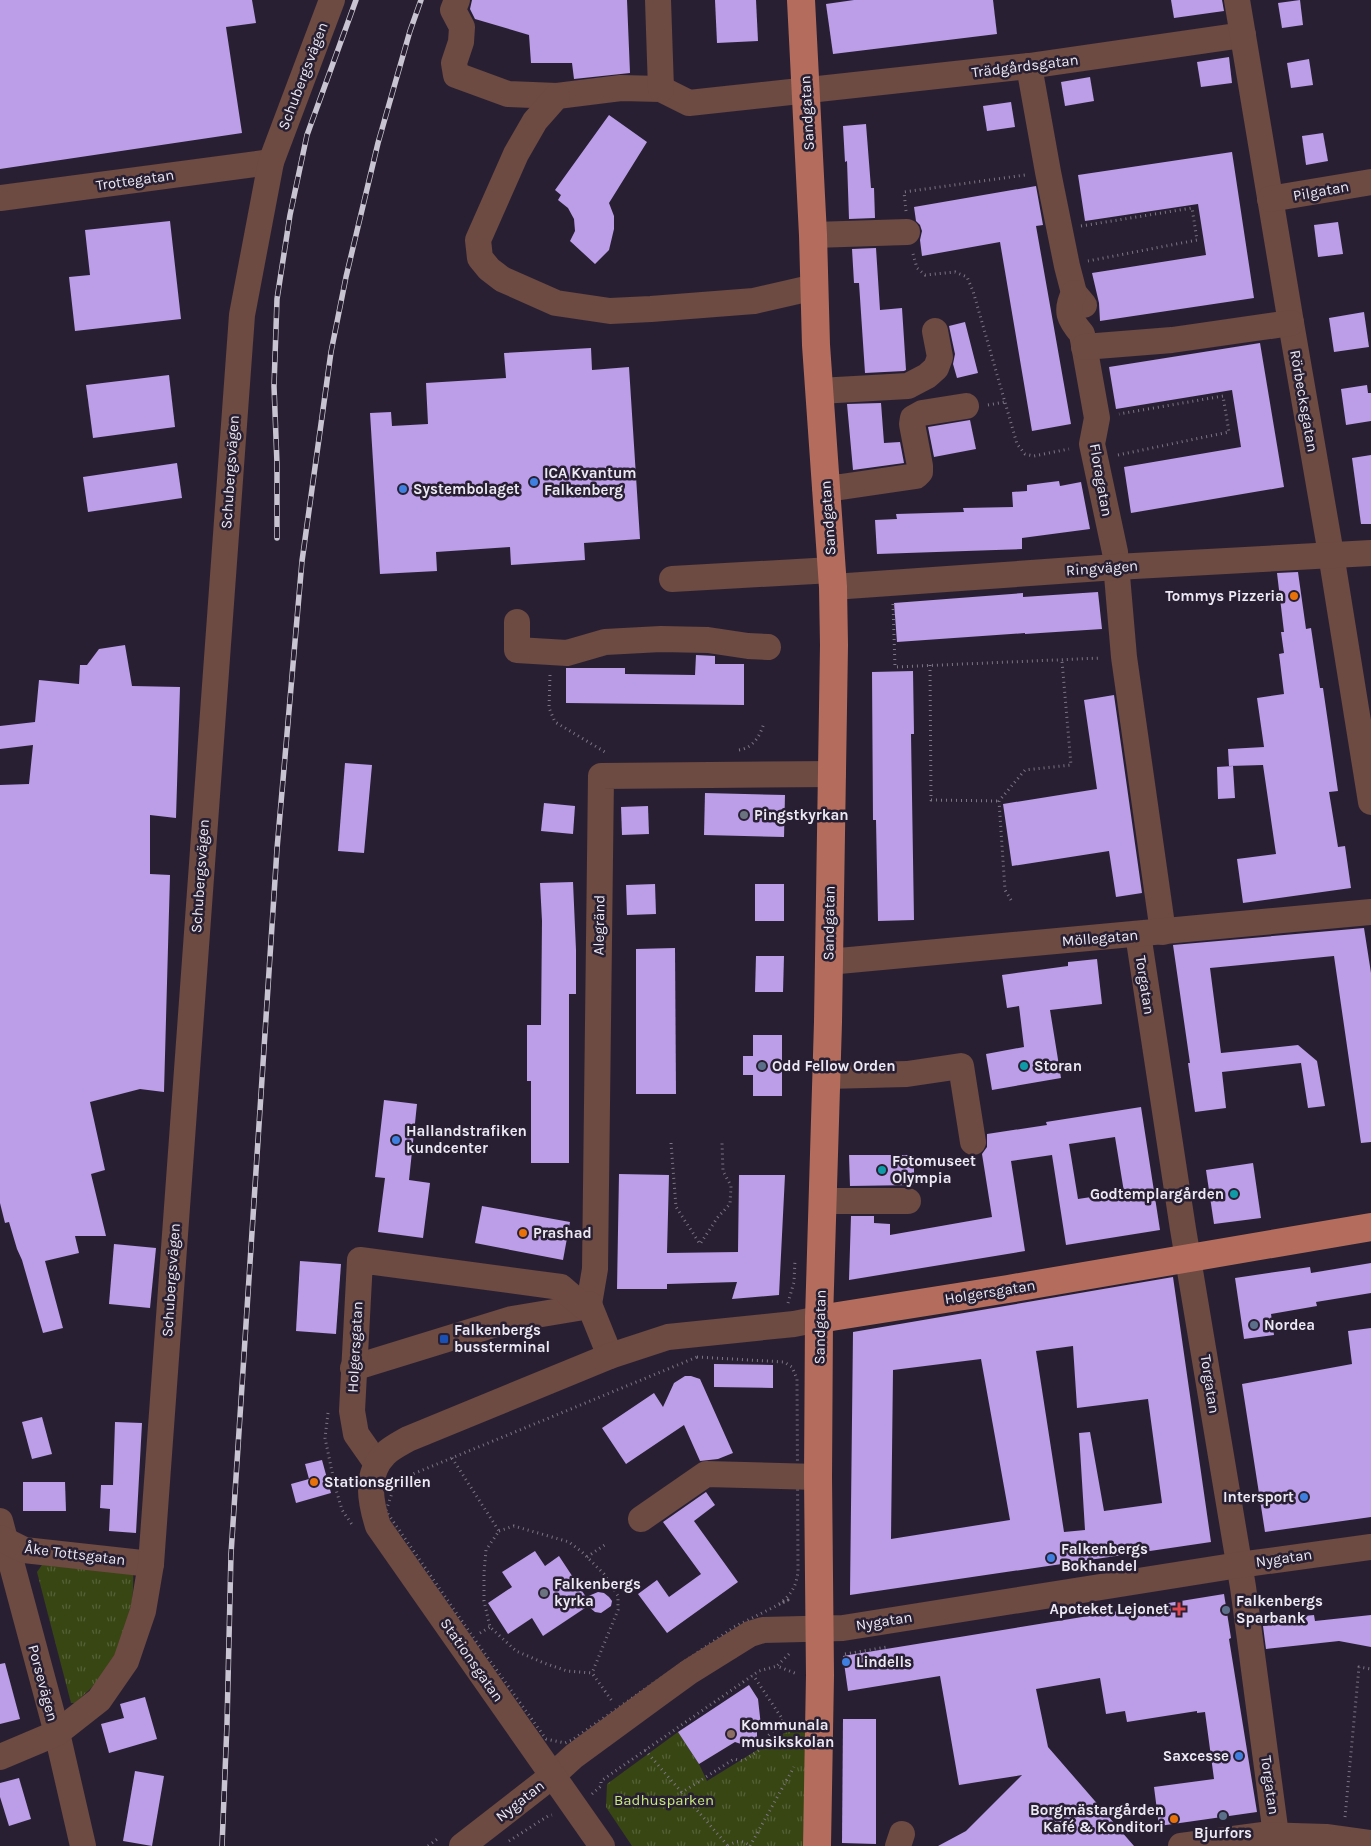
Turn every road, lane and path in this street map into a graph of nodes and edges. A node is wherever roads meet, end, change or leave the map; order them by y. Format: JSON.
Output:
{"nodes":[{"id":1,"x":332,"y":0,"type":"edge"},
{"id":2,"x":457,"y":0,"type":"edge"},
{"id":3,"x":658,"y":0,"type":"edge"},
{"id":4,"x":802,"y":0,"type":"edge"},
{"id":5,"x":1237,"y":0,"type":"edge"},
{"id":6,"x":1243,"y":34,"type":"junction"},
{"id":7,"x":1030,"y":66,"type":"junction"},
{"id":8,"x":661,"y":89,"type":"junction"},
{"id":9,"x":806,"y":91,"type":"junction"},
{"id":10,"x":557,"y":96,"type":"junction"},
{"id":11,"x":271,"y":162,"type":"junction"},
{"id":12,"x":1048,"y":172,"type":"junction"},
{"id":13,"x":1371,"y":182,"type":"edge"},
{"id":14,"x":0,"y":198,"type":"edge"},
{"id":15,"x":1270,"y":199,"type":"junction"},
{"id":16,"x":1061,"y":229,"type":"junction"},
{"id":17,"x":908,"y":232,"type":"junction"},
{"id":18,"x":813,"y":235,"type":"junction"},
{"id":19,"x":1067,"y":266,"type":"junction"},
{"id":20,"x":815,"y":287,"type":"junction"},
{"id":21,"x":1291,"y":322,"type":"junction"},
{"id":22,"x":935,"y":331,"type":"dead end"},
{"id":23,"x":1083,"y":341,"type":"junction"},
{"id":24,"x":819,"y":391,"type":"junction"},
{"id":25,"x":966,"y":406,"type":"dead end"},
{"id":26,"x":1097,"y":418,"type":"junction"},
{"id":27,"x":1095,"y":456,"type":"junction"},
{"id":28,"x":825,"y":487,"type":"junction"},
{"id":29,"x":1371,"y":553,"type":"edge"},
{"id":30,"x":1331,"y":554,"type":"junction"},
{"id":31,"x":1116,"y":567,"type":"junction"},
{"id":32,"x":832,"y":578,"type":"junction"},
{"id":33,"x":672,"y":579,"type":"dead end"},
{"id":34,"x":892,"y":584,"type":"junction"},
{"id":35,"x":517,"y":622,"type":"dead end"},
{"id":36,"x":768,"y":647,"type":"dead end"},
{"id":37,"x":567,"y":653,"type":"junction"},
{"id":38,"x":1124,"y":657,"type":"junction"},
{"id":39,"x":1062,"y":661,"type":"junction"},
{"id":40,"x":930,"y":665,"type":"junction"},
{"id":41,"x":764,"y":723,"type":"dead end"},
{"id":42,"x":735,"y":750,"type":"dead end"},
{"id":43,"x":606,"y":752,"type":"dead end"},
{"id":44,"x":833,"y":774,"type":"junction"},
{"id":45,"x":999,"y":801,"type":"junction"},
{"id":46,"x":1371,"y":802,"type":"edge"},
{"id":47,"x":1012,"y":900,"type":"dead end"},
{"id":48,"x":1371,"y":912,"type":"edge"},
{"id":49,"x":1150,"y":933,"type":"junction"},
{"id":50,"x":828,"y":962,"type":"junction"},
{"id":51,"x":826,"y":1076,"type":"junction"},
{"id":52,"x":671,"y":1142,"type":"dead end"},
{"id":53,"x":974,"y":1142,"type":"dead end"},
{"id":54,"x":722,"y":1144,"type":"dead end"},
{"id":55,"x":823,"y":1200,"type":"junction"},
{"id":56,"x":908,"y":1201,"type":"dead end"},
{"id":57,"x":1371,"y":1227,"type":"edge"},
{"id":58,"x":795,"y":1258,"type":"dead end"},
{"id":59,"x":1188,"y":1259,"type":"junction"},
{"id":60,"x":785,"y":1305,"type":"dead end"},
{"id":61,"x":586,"y":1306,"type":"junction"},
{"id":62,"x":819,"y":1319,"type":"junction"},
{"id":63,"x":610,"y":1356,"type":"junction"},
{"id":64,"x":353,"y":1368,"type":"junction"},
{"id":65,"x":792,"y":1368,"type":"dead end"},
{"id":66,"x":452,"y":1458,"type":"junction"},
{"id":67,"x":376,"y":1464,"type":"junction"},
{"id":68,"x":818,"y":1477,"type":"junction"},
{"id":69,"x":641,"y":1519,"type":"dead end"},
{"id":70,"x":498,"y":1531,"type":"junction"},
{"id":71,"x":2,"y":1533,"type":"edge"},
{"id":72,"x":606,"y":1544,"type":"dead end"},
{"id":73,"x":1371,"y":1546,"type":"edge"},
{"id":74,"x":587,"y":1557,"type":"junction"},
{"id":75,"x":151,"y":1564,"type":"junction"},
{"id":76,"x":1239,"y":1565,"type":"junction"},
{"id":77,"x":798,"y":1572,"type":"dead end"},
{"id":78,"x":788,"y":1600,"type":"dead end"},
{"id":79,"x":820,"y":1629,"type":"junction"},
{"id":80,"x":789,"y":1654,"type":"dead end"},
{"id":81,"x":777,"y":1666,"type":"junction"},
{"id":82,"x":1371,"y":1669,"type":"edge"},
{"id":83,"x":592,"y":1673,"type":"junction"},
{"id":84,"x":798,"y":1674,"type":"dead end"},
{"id":85,"x":753,"y":1675,"type":"junction"},
{"id":86,"x":617,"y":1708,"type":"dead end"},
{"id":87,"x":538,"y":1729,"type":"dead end"},
{"id":88,"x":57,"y":1733,"type":"junction"},
{"id":89,"x":645,"y":1750,"type":"junction"},
{"id":90,"x":0,"y":1757,"type":"edge"},
{"id":91,"x":795,"y":1764,"type":"dead end"},
{"id":92,"x":552,"y":1776,"type":"junction"},
{"id":93,"x":681,"y":1793,"type":"junction"},
{"id":94,"x":591,"y":1795,"type":"dead end"},
{"id":95,"x":559,"y":1817,"type":"dead end"},
{"id":96,"x":1276,"y":1836,"type":"junction"},
{"id":97,"x":1343,"y":1840,"type":"junction"},
{"id":98,"x":1371,"y":1843,"type":"edge"},
{"id":99,"x":83,"y":1846,"type":"edge"},
{"id":100,"x":462,"y":1846,"type":"edge"},
{"id":101,"x":502,"y":1846,"type":"edge"},
{"id":102,"x":602,"y":1846,"type":"edge"},
{"id":103,"x":728,"y":1846,"type":"edge"},
{"id":104,"x":750,"y":1846,"type":"edge"},
{"id":105,"x":817,"y":1846,"type":"edge"},
{"id":106,"x":1181,"y":1846,"type":"edge"}],
"edges":[{"from":1,"to":11,"type":"street","name":"Schubergsvägen"},
{"from":2,"to":10,"type":"street"},
{"from":3,"to":8,"type":"street"},
{"from":4,"to":9,"type":"main road","name":"Sandgatan"},
{"from":5,"to":6,"type":"street","name":"Rörbecksgatan"},
{"from":6,"to":7,"type":"street","name":"Trädgårdsgatan"},
{"from":6,"to":15,"type":"street","name":"Rörbecksgatan"},
{"from":7,"to":9,"type":"street","name":"Trädgårdsgatan"},
{"from":7,"to":12,"type":"street","name":"Floragatan"},
{"from":8,"to":9,"type":"street","name":"Trädgårdsgatan"},
{"from":8,"to":10,"type":"street"},
{"from":9,"to":18,"type":"main road","name":"Sandgatan"},
{"from":10,"to":20,"type":"street"},
{"from":11,"to":14,"type":"street","name":"Trottegatan"},
{"from":11,"to":75,"type":"street","name":"Schubergsvägen"},
{"from":12,"to":16,"type":"street","name":"Floragatan"},
{"from":12,"to":17,"type":"path"},
{"from":13,"to":15,"type":"street","name":"Pilgatan"},
{"from":15,"to":21,"type":"street","name":"Rörbecksgatan"},
{"from":16,"to":19,"type":"street","name":"Floragatan"},
{"from":16,"to":19,"type":"path"},
{"from":17,"to":18,"type":"street"},
{"from":17,"to":27,"type":"path"},
{"from":18,"to":20,"type":"main road","name":"Sandgatan"},
{"from":19,"to":23,"type":"street","name":"Floragatan"},
{"from":20,"to":24,"type":"main road","name":"Sandgatan"},
{"from":21,"to":23,"type":"street"},
{"from":21,"to":30,"type":"street","name":"Rörbecksgatan"},
{"from":22,"to":24,"type":"street"},
{"from":23,"to":26,"type":"street","name":"Floragatan"},
{"from":24,"to":28,"type":"main road","name":"Sandgatan"},
{"from":25,"to":28,"type":"street"},
{"from":26,"to":27,"type":"street","name":"Floragatan"},
{"from":26,"to":27,"type":"path"},
{"from":27,"to":31,"type":"street","name":"Floragatan"},
{"from":28,"to":32,"type":"main road","name":"Sandgatan"},
{"from":29,"to":30,"type":"street","name":"Ringvägen"},
{"from":30,"to":31,"type":"street","name":"Ringvägen"},
{"from":30,"to":46,"type":"street","name":"Rörbecksgatan"},
{"from":31,"to":34,"type":"street","name":"Ringvägen"},
{"from":31,"to":38,"type":"street","name":"Floragatan"},
{"from":32,"to":33,"type":"street","name":"Ringvägen"},
{"from":32,"to":34,"type":"street","name":"Ringvägen"},
{"from":32,"to":44,"type":"main road","name":"Sandgatan"},
{"from":34,"to":40,"type":"path"},
{"from":35,"to":37,"type":"street"},
{"from":36,"to":37,"type":"street"},
{"from":37,"to":43,"type":"path"},
{"from":38,"to":39,"type":"path"},
{"from":38,"to":49,"type":"street","name":"Torgatan"},
{"from":39,"to":40,"type":"path"},
{"from":39,"to":45,"type":"path"},
{"from":40,"to":45,"type":"path"},
{"from":41,"to":42,"type":"path"},
{"from":44,"to":50,"type":"main road","name":"Sandgatan"},
{"from":44,"to":61,"type":"street","name":"Alegränd"},
{"from":45,"to":47,"type":"path"},
{"from":48,"to":49,"type":"street","name":"Möllegatan"},
{"from":49,"to":50,"type":"street","name":"Möllegatan"},
{"from":49,"to":59,"type":"street","name":"Torgatan"},
{"from":50,"to":51,"type":"main road","name":"Sandgatan"},
{"from":51,"to":53,"type":"street"},
{"from":51,"to":55,"type":"main road","name":"Sandgatan"},
{"from":52,"to":54,"type":"path"},
{"from":55,"to":56,"type":"street"},
{"from":55,"to":62,"type":"main road","name":"Sandgatan"},
{"from":57,"to":59,"type":"main road","name":"Holgersgatan"},
{"from":58,"to":60,"type":"path"},
{"from":59,"to":62,"type":"main road","name":"Holgersgatan"},
{"from":59,"to":76,"type":"street","name":"Torgatan"},
{"from":61,"to":63,"type":"street","name":"Holgersgatan"},
{"from":61,"to":64,"type":"street"},
{"from":61,"to":64,"type":"street","name":"Holgersgatan"},
{"from":62,"to":63,"type":"street","name":"Holgersgatan"},
{"from":62,"to":68,"type":"main road","name":"Sandgatan"},
{"from":63,"to":67,"type":"street","name":"Holgersgatan"},
{"from":64,"to":67,"type":"street","name":"Holgersgatan"},
{"from":65,"to":66,"type":"path"},
{"from":66,"to":70,"type":"path"},
{"from":66,"to":87,"type":"path"},
{"from":67,"to":92,"type":"street","name":"Stationsgatan"},
{"from":68,"to":69,"type":"street"},
{"from":68,"to":79,"type":"main road","name":"Sandgatan"},
{"from":70,"to":74,"type":"path"},
{"from":70,"to":83,"type":"path"},
{"from":71,"to":75,"type":"street","name":"Åke Tottsgatan"},
{"from":71,"to":88,"type":"street","name":"Porsevägen"},
{"from":72,"to":74,"type":"path"},
{"from":73,"to":76,"type":"street","name":"Nygatan"},
{"from":74,"to":83,"type":"path"},
{"from":75,"to":88,"type":"street","name":"Schubergsvägen"},
{"from":76,"to":79,"type":"street","name":"Nygatan"},
{"from":76,"to":96,"type":"street","name":"Torgatan"},
{"from":77,"to":78,"type":"path"},
{"from":79,"to":92,"type":"street","name":"Nygatan"},
{"from":79,"to":105,"type":"main road","name":"Sandgatan"},
{"from":80,"to":81,"type":"path"},
{"from":81,"to":84,"type":"path"},
{"from":81,"to":85,"type":"path"},
{"from":82,"to":97,"type":"path"},
{"from":83,"to":86,"type":"path"},
{"from":85,"to":89,"type":"path"},
{"from":85,"to":93,"type":"path"},
{"from":88,"to":90,"type":"street","name":"Schubergsvägen"},
{"from":88,"to":99,"type":"street","name":"Porsevägen"},
{"from":89,"to":93,"type":"path"},
{"from":89,"to":94,"type":"path"},
{"from":91,"to":104,"type":"path"},
{"from":92,"to":100,"type":"street","name":"Nygatan"},
{"from":92,"to":102,"type":"street","name":"Stationsgatan"},
{"from":93,"to":103,"type":"path"},
{"from":95,"to":101,"type":"path"},
{"from":96,"to":97,"type":"street"},
{"from":96,"to":106,"type":"street"},
{"from":97,"to":98,"type":"street"},
{"from":103,"to":104,"type":"path"}]}
